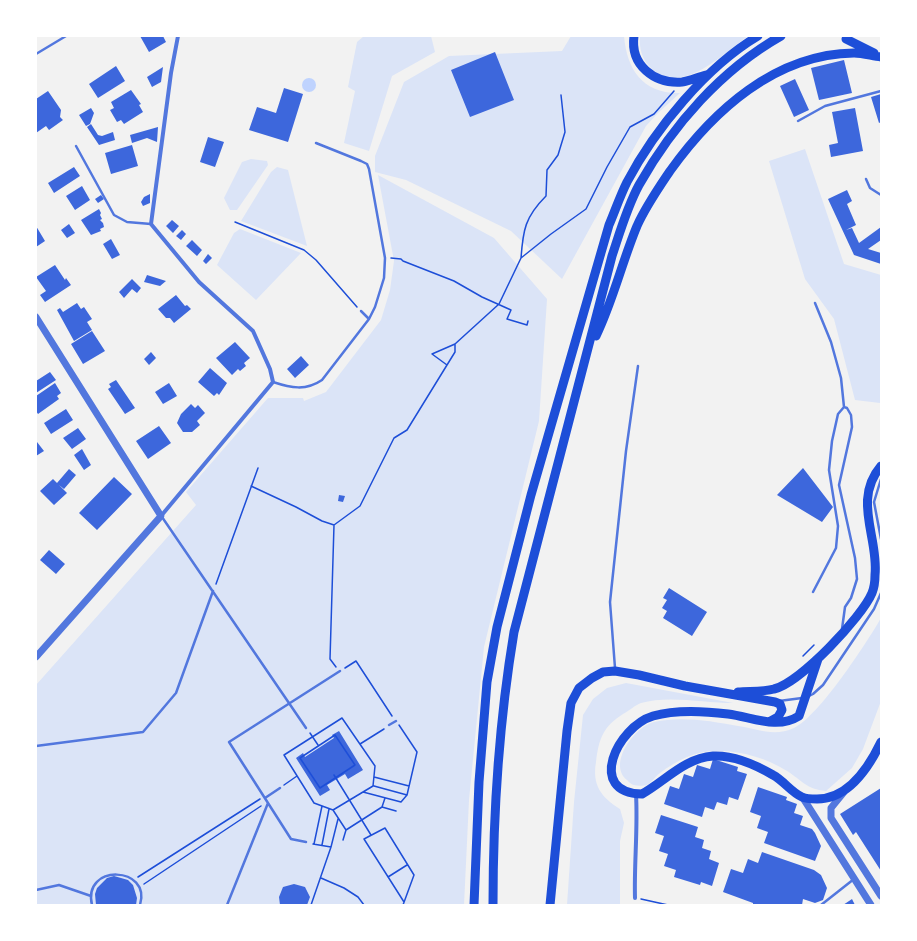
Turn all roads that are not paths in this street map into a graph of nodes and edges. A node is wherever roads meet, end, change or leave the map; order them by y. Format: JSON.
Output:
{"nodes":[{"id":1,"x":66,"y":36,"type":"edge"},
{"id":2,"x":178,"y":36,"type":"edge"},
{"id":3,"x":634,"y":36,"type":"edge"},
{"id":4,"x":758,"y":36,"type":"edge"},
{"id":5,"x":781,"y":36,"type":"edge"},
{"id":6,"x":846,"y":39,"type":"dead end"},
{"id":7,"x":36,"y":54,"type":"edge"},
{"id":8,"x":881,"y":57,"type":"edge"},
{"id":9,"x":711,"y":73,"type":"junction"},
{"id":10,"x":881,"y":91,"type":"edge"},
{"id":11,"x":798,"y":121,"type":"dead end"},
{"id":12,"x":316,"y":143,"type":"dead end"},
{"id":13,"x":76,"y":146,"type":"dead end"},
{"id":14,"x":866,"y":180,"type":"dead end"},
{"id":15,"x":881,"y":195,"type":"edge"},
{"id":16,"x":151,"y":224,"type":"junction"},
{"id":17,"x":815,"y":302,"type":"dead end"},
{"id":18,"x":361,"y":311,"type":"road end"},
{"id":19,"x":36,"y":317,"type":"edge"},
{"id":20,"x":369,"y":319,"type":"junction"},
{"id":21,"x":587,"y":354,"type":"junction"},
{"id":22,"x":638,"y":366,"type":"dead end"},
{"id":23,"x":273,"y":382,"type":"junction"},
{"id":24,"x":844,"y":407,"type":"junction"},
{"id":25,"x":881,"y":466,"type":"edge"},
{"id":26,"x":881,"y":479,"type":"edge"},
{"id":27,"x":161,"y":516,"type":"junction"},
{"id":28,"x":881,"y":539,"type":"edge"},
{"id":29,"x":213,"y":591,"type":"junction"},
{"id":30,"x":813,"y":592,"type":"dead end"},
{"id":31,"x":881,"y":593,"type":"edge"},
{"id":32,"x":842,"y":634,"type":"junction"},
{"id":33,"x":36,"y":657,"type":"edge"},
{"id":34,"x":818,"y":659,"type":"junction"},
{"id":35,"x":340,"y":671,"type":"road end"},
{"id":36,"x":615,"y":671,"type":"junction"},
{"id":37,"x":728,"y":692,"type":"junction"},
{"id":38,"x":806,"y":697,"type":"junction"},
{"id":39,"x":775,"y":702,"type":"junction"},
{"id":40,"x":290,"y":704,"type":"junction"},
{"id":41,"x":396,"y":721,"type":"dead end"},
{"id":42,"x":769,"y":722,"type":"junction"},
{"id":43,"x":389,"y":725,"type":"dead end"},
{"id":44,"x":306,"y":728,"type":"dead end"},
{"id":45,"x":881,"y":742,"type":"edge"},
{"id":46,"x":36,"y":746,"type":"edge"},
{"id":47,"x":280,"y":788,"type":"dead end"},
{"id":48,"x":845,"y":791,"type":"junction"},
{"id":49,"x":636,"y":794,"type":"junction"},
{"id":50,"x":803,"y":798,"type":"junction"},
{"id":51,"x":266,"y":800,"type":"junction"},
{"id":52,"x":306,"y":842,"type":"dead end"},
{"id":53,"x":855,"y":879,"type":"junction"},
{"id":54,"x":36,"y":890,"type":"edge"},
{"id":55,"x":91,"y":896,"type":"junction"},
{"id":56,"x":881,"y":896,"type":"edge"},
{"id":57,"x":635,"y":898,"type":"road end"},
{"id":58,"x":92,"y":905,"type":"edge"},
{"id":59,"x":140,"y":905,"type":"edge"},
{"id":60,"x":227,"y":905,"type":"edge"},
{"id":61,"x":474,"y":905,"type":"edge"},
{"id":62,"x":493,"y":905,"type":"edge"},
{"id":63,"x":550,"y":905,"type":"edge"},
{"id":64,"x":821,"y":905,"type":"edge"},
{"id":65,"x":871,"y":905,"type":"edge"}],
"edges":[{"from":1,"to":7,"type":"lane"},
{"from":2,"to":16,"type":"street"},
{"from":3,"to":9,"type":"main road"},
{"from":4,"to":9,"type":"main road"},
{"from":5,"to":21,"type":"main road"},
{"from":6,"to":8,"type":"main road"},
{"from":8,"to":21,"type":"main road"},
{"from":9,"to":61,"type":"main road"},
{"from":10,"to":11,"type":"lane"},
{"from":12,"to":20,"type":"lane"},
{"from":13,"to":16,"type":"lane"},
{"from":14,"to":15,"type":"lane"},
{"from":16,"to":23,"type":"street"},
{"from":17,"to":24,"type":"lane"},
{"from":18,"to":20,"type":"lane"},
{"from":19,"to":27,"type":"street"},
{"from":20,"to":23,"type":"lane"},
{"from":21,"to":62,"type":"main road"},
{"from":22,"to":36,"type":"lane"},
{"from":23,"to":27,"type":"street"},
{"from":24,"to":30,"type":"lane"},
{"from":24,"to":32,"type":"lane"},
{"from":25,"to":32,"type":"main road"},
{"from":26,"to":28,"type":"lane"},
{"from":27,"to":29,"type":"lane"},
{"from":27,"to":33,"type":"street"},
{"from":29,"to":40,"type":"lane"},
{"from":29,"to":46,"type":"lane"},
{"from":31,"to":38,"type":"lane"},
{"from":32,"to":34,"type":"main road"},
{"from":34,"to":37,"type":"main road"},
{"from":34,"to":38,"type":"main road"},
{"from":35,"to":40,"type":"lane"},
{"from":36,"to":37,"type":"main road"},
{"from":36,"to":63,"type":"main road"},
{"from":37,"to":39,"type":"main road"},
{"from":38,"to":39,"type":"lane"},
{"from":38,"to":42,"type":"main road"},
{"from":39,"to":42,"type":"main road"},
{"from":40,"to":44,"type":"lane"},
{"from":40,"to":51,"type":"lane"},
{"from":41,"to":43,"type":"lane"},
{"from":42,"to":49,"type":"main road"},
{"from":45,"to":48,"type":"main road"},
{"from":47,"to":51,"type":"lane"},
{"from":48,"to":50,"type":"main road"},
{"from":48,"to":56,"type":"street"},
{"from":49,"to":50,"type":"main road"},
{"from":49,"to":57,"type":"street"},
{"from":50,"to":53,"type":"street"},
{"from":51,"to":52,"type":"lane"},
{"from":51,"to":60,"type":"lane"},
{"from":53,"to":64,"type":"lane"},
{"from":53,"to":65,"type":"street"},
{"from":54,"to":55,"type":"lane"},
{"from":55,"to":58,"type":"lane"},
{"from":55,"to":59,"type":"lane"}]}
